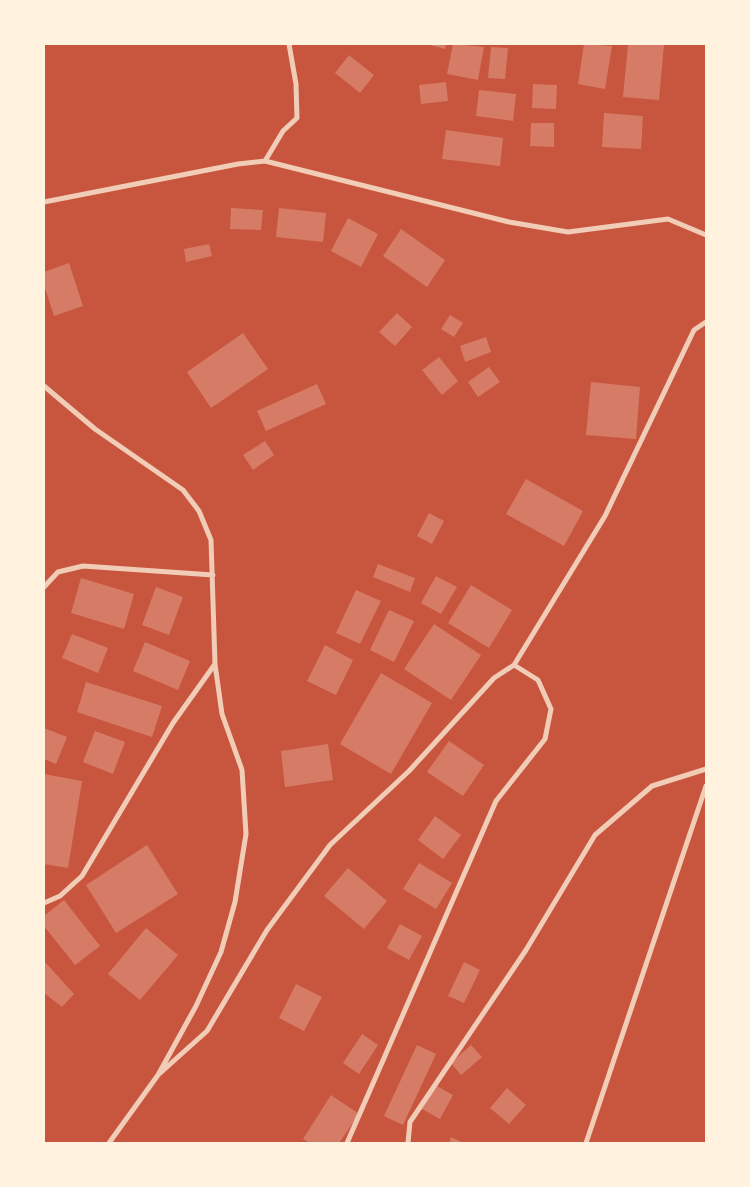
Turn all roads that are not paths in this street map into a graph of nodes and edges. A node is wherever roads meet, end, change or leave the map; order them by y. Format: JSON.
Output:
{"nodes":[{"id":1,"x":289,"y":44,"type":"edge"},
{"id":2,"x":265,"y":161,"type":"junction"},
{"id":3,"x":44,"y":202,"type":"edge"},
{"id":4,"x":706,"y":235,"type":"edge"},
{"id":5,"x":706,"y":322,"type":"edge"},
{"id":6,"x":44,"y":386,"type":"edge"},
{"id":7,"x":213,"y":575,"type":"junction"},
{"id":8,"x":44,"y":586,"type":"edge"},
{"id":9,"x":215,"y":664,"type":"junction"},
{"id":10,"x":514,"y":665,"type":"junction"},
{"id":11,"x":706,"y":769,"type":"edge"},
{"id":12,"x":706,"y":786,"type":"edge"},
{"id":13,"x":44,"y":903,"type":"edge"},
{"id":14,"x":158,"y":1076,"type":"junction"},
{"id":15,"x":109,"y":1143,"type":"edge"},
{"id":16,"x":347,"y":1143,"type":"edge"},
{"id":17,"x":408,"y":1143,"type":"edge"},
{"id":18,"x":586,"y":1143,"type":"edge"}],
"edges":[{"from":1,"to":2,"type":"street"},
{"from":2,"to":3,"type":"street"},
{"from":2,"to":4,"type":"street"},
{"from":5,"to":10,"type":"street"},
{"from":6,"to":7,"type":"street"},
{"from":7,"to":8,"type":"street"},
{"from":7,"to":9,"type":"street"},
{"from":9,"to":13,"type":"street"},
{"from":9,"to":14,"type":"street"},
{"from":10,"to":14,"type":"street"},
{"from":10,"to":16,"type":"street"},
{"from":11,"to":17,"type":"street"},
{"from":12,"to":18,"type":"street"},
{"from":14,"to":15,"type":"street"}]}
